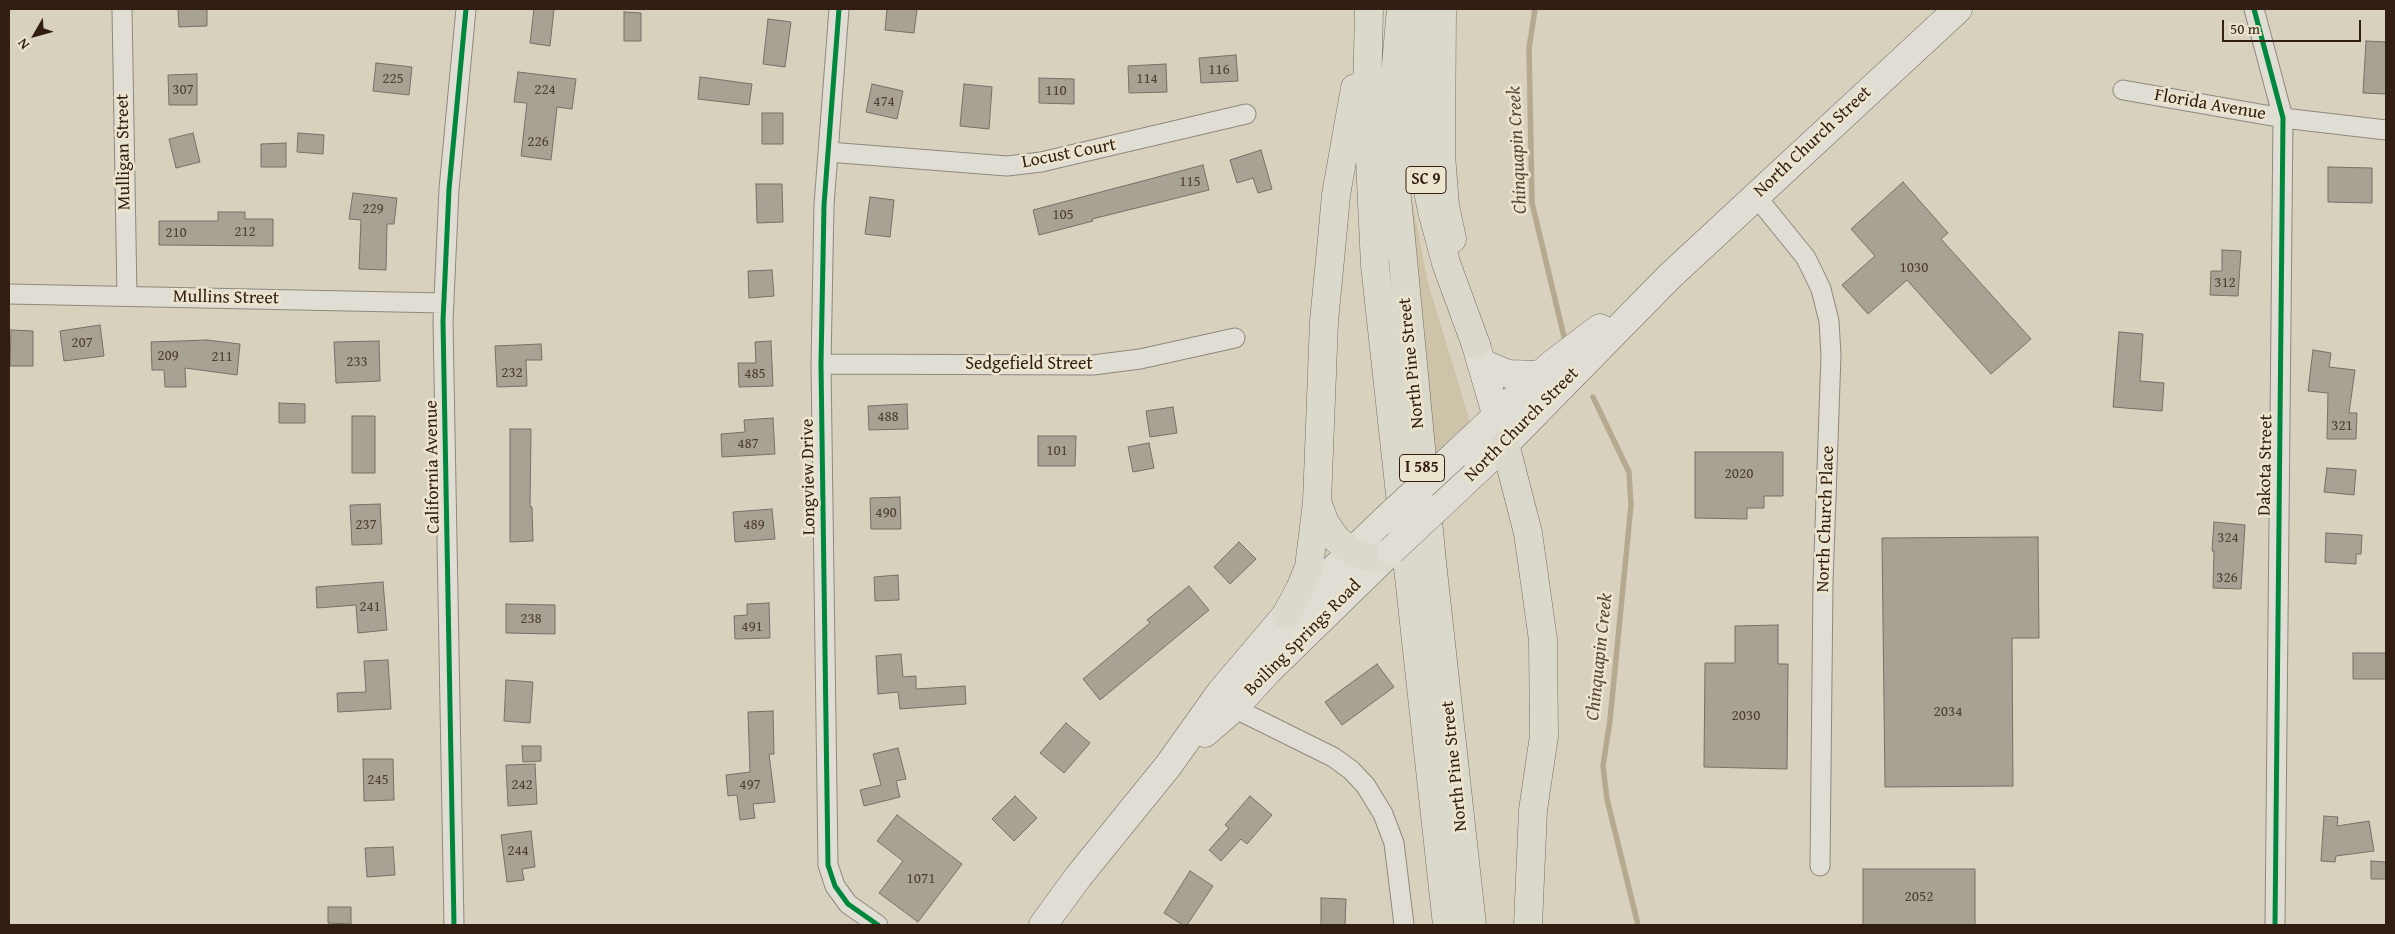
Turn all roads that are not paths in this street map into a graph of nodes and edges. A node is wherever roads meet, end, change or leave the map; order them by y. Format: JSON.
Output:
{"nodes":[{"id":1,"x":122,"y":9,"type":"edge"},
{"id":2,"x":466,"y":9,"type":"edge"},
{"id":3,"x":839,"y":9,"type":"edge"},
{"id":4,"x":1401,"y":9,"type":"edge"},
{"id":5,"x":1416,"y":9,"type":"edge"},
{"id":6,"x":1442,"y":9,"type":"edge"},
{"id":7,"x":1958,"y":9,"type":"edge"},
{"id":8,"x":2254,"y":9,"type":"edge"},
{"id":9,"x":1369,"y":11,"type":"edge"},
{"id":10,"x":2123,"y":90,"type":"dead end"},
{"id":11,"x":1246,"y":114,"type":"dead end"},
{"id":12,"x":2283,"y":118,"type":"junction"},
{"id":13,"x":2386,"y":130,"type":"edge"},
{"id":14,"x":828,"y":152,"type":"junction"},
{"id":15,"x":1755,"y":195,"type":"junction"},
{"id":16,"x":1670,"y":276,"type":"junction"},
{"id":17,"x":9,"y":294,"type":"edge"},
{"id":18,"x":127,"y":296,"type":"junction"},
{"id":19,"x":444,"y":303,"type":"junction"},
{"id":20,"x":1234,"y":338,"type":"dead end"},
{"id":21,"x":1478,"y":354,"type":"junction"},
{"id":22,"x":821,"y":364,"type":"junction"},
{"id":23,"x":1540,"y":374,"type":"junction"},
{"id":24,"x":1497,"y":416,"type":"junction"},
{"id":25,"x":1505,"y":444,"type":"junction"},
{"id":26,"x":1412,"y":495,"type":"joint"},
{"id":27,"x":1317,"y":502,"type":"junction"},
{"id":28,"x":1436,"y":508,"type":"joint"},
{"id":29,"x":1351,"y":551,"type":"junction"},
{"id":30,"x":1388,"y":554,"type":"junction"},
{"id":31,"x":1286,"y":615,"type":"junction"},
{"id":32,"x":1227,"y":700,"type":"junction"},
{"id":33,"x":1820,"y":866,"type":"dead end"},
{"id":34,"x":454,"y":925,"type":"edge"},
{"id":35,"x":878,"y":925,"type":"edge"},
{"id":36,"x":1043,"y":925,"type":"edge"},
{"id":37,"x":1404,"y":925,"type":"edge"},
{"id":38,"x":1447,"y":925,"type":"edge"},
{"id":39,"x":1472,"y":925,"type":"edge"},
{"id":40,"x":1528,"y":925,"type":"edge"},
{"id":41,"x":2274,"y":925,"type":"edge"}],
"edges":[{"from":1,"to":18,"type":"street","name":"Mulligan Street"},
{"from":2,"to":19,"type":"street","name":"California Avenue"},
{"from":3,"to":14,"type":"street","name":"Longview Drive"},
{"from":4,"to":39,"type":"main road","name":"North Pine Street","number":"I 585"},
{"from":5,"to":21,"type":"main road","number":"SC 9"},
{"from":6,"to":21,"type":"main road"},
{"from":7,"to":15,"type":"main road","name":"North Church Street"},
{"from":8,"to":12,"type":"street","name":"Dakota Street"},
{"from":9,"to":27,"type":"main road"},
{"from":9,"to":38,"type":"main road","name":"North Pine Street","number":"I 585"},
{"from":10,"to":12,"type":"street","name":"Florida Avenue"},
{"from":11,"to":14,"type":"street","name":"Locust Court"},
{"from":12,"to":13,"type":"street","name":"Florida Avenue"},
{"from":12,"to":41,"type":"street","name":"Dakota Street"},
{"from":14,"to":22,"type":"street","name":"Longview Drive"},
{"from":15,"to":16,"type":"main road","name":"North Church Street"},
{"from":15,"to":33,"type":"street","name":"North Church Place"},
{"from":16,"to":23,"type":"main road","name":"North Church Street"},
{"from":16,"to":25,"type":"main road","name":"North Church Street"},
{"from":17,"to":18,"type":"street","name":"Mullins Street"},
{"from":18,"to":19,"type":"street","name":"Mullins Street"},
{"from":19,"to":34,"type":"street","name":"California Avenue"},
{"from":20,"to":22,"type":"street","name":"Sedgefield Street"},
{"from":21,"to":23,"type":"main road"},
{"from":21,"to":24,"type":"main road","number":"SC 9"},
{"from":22,"to":35,"type":"street","name":"Longview Drive"},
{"from":23,"to":24,"type":"main road","name":"North Church Street"},
{"from":24,"to":25,"type":"main road","number":"SC 9"},
{"from":24,"to":26,"type":"main road","name":"North Church Street","bridge":true},
{"from":25,"to":28,"type":"main road","name":"North Church Street"},
{"from":25,"to":40,"type":"main road"},
{"from":26,"to":29,"type":"main road","name":"Boiling Springs Road","bridge":true},
{"from":27,"to":29,"type":"main road"},
{"from":27,"to":31,"type":"main road"},
{"from":28,"to":30,"type":"main road","name":"Boiling Springs Road","bridge":true},
{"from":29,"to":30,"type":"main road"},
{"from":29,"to":31,"type":"main road","name":"Boiling Springs Road"},
{"from":30,"to":32,"type":"main road","name":"Boiling Springs Road"},
{"from":31,"to":32,"type":"main road","name":"Boiling Springs Road"},
{"from":32,"to":36,"type":"main road","name":"Boiling Springs Road"},
{"from":32,"to":37,"type":"street"}]}
